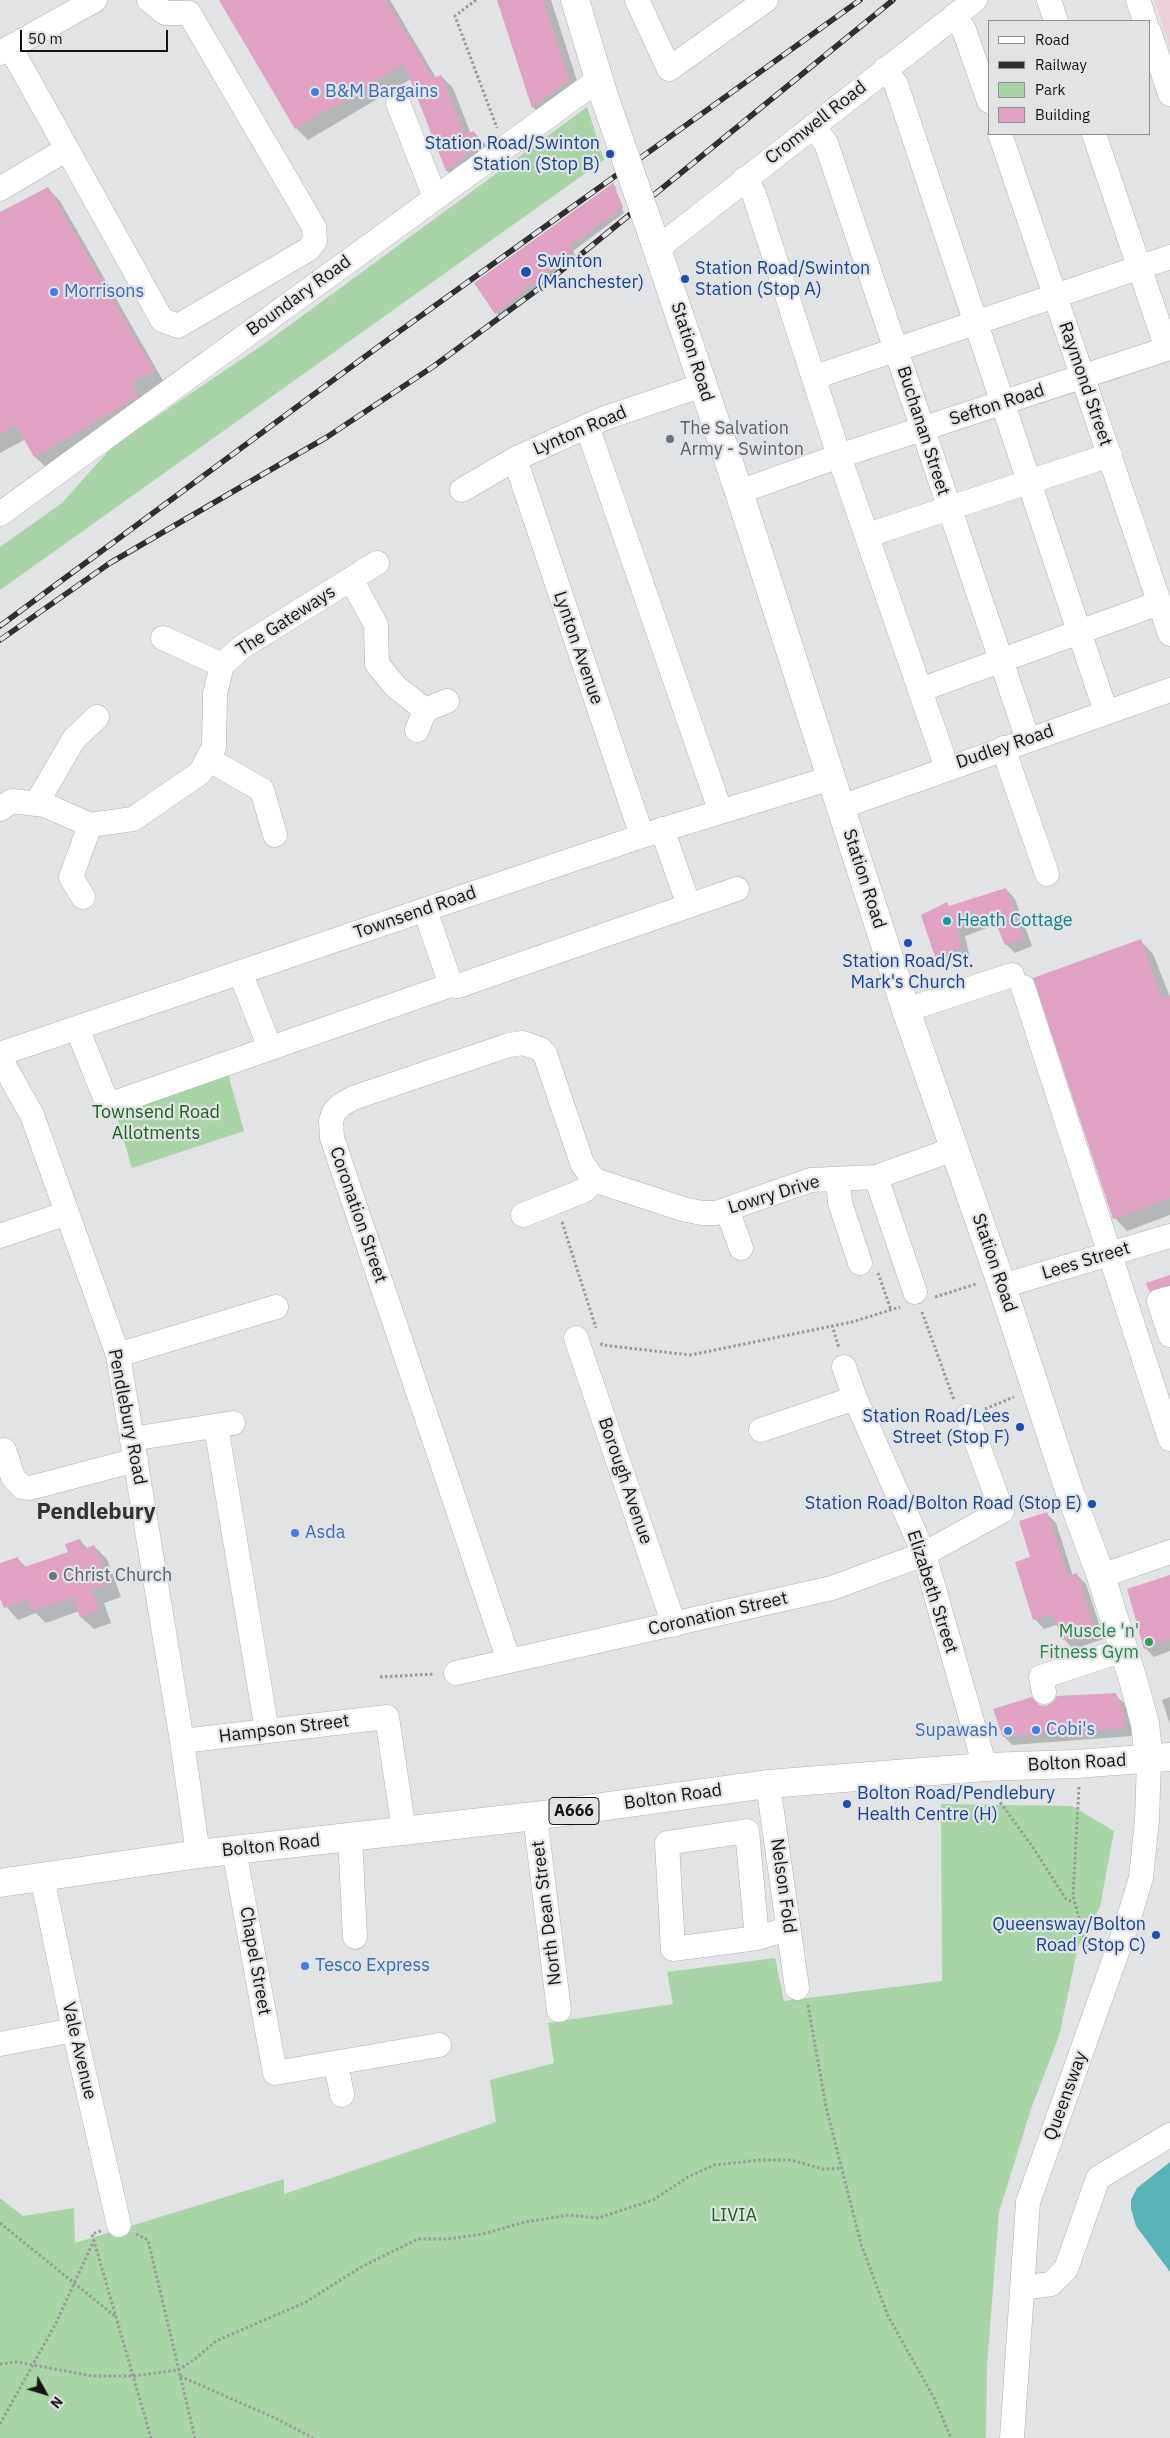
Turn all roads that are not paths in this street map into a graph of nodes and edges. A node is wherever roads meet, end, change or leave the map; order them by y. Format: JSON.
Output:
{"nodes":[{"id":1,"x":95,"y":0,"type":"edge"},
{"id":2,"x":149,"y":0,"type":"edge"},
{"id":3,"x":575,"y":0,"type":"edge"},
{"id":4,"x":636,"y":0,"type":"edge"},
{"id":5,"x":766,"y":0,"type":"edge"},
{"id":6,"x":974,"y":0,"type":"edge"},
{"id":7,"x":1049,"y":0,"type":"edge"},
{"id":8,"x":1138,"y":0,"type":"edge"},
{"id":9,"x":955,"y":15,"type":"junction"},
{"id":10,"x":1056,"y":20,"type":"edge"},
{"id":11,"x":1145,"y":20,"type":"edge"},
{"id":12,"x":1150,"y":35,"type":"edge"},
{"id":13,"x":5,"y":50,"type":"edge"},
{"id":14,"x":885,"y":69,"type":"junction"},
{"id":15,"x":601,"y":88,"type":"junction"},
{"id":16,"x":1170,"y":94,"type":"edge"},
{"id":17,"x":988,"y":98,"type":"edge"},
{"id":18,"x":398,"y":103,"type":"dead end"},
{"id":19,"x":813,"y":126,"type":"junction"},
{"id":20,"x":1000,"y":135,"type":"edge"},
{"id":21,"x":1094,"y":135,"type":"edge"},
{"id":22,"x":67,"y":149,"type":"junction"},
{"id":23,"x":744,"y":179,"type":"junction"},
{"id":24,"x":0,"y":189,"type":"edge"},
{"id":25,"x":435,"y":197,"type":"junction"},
{"id":26,"x":654,"y":240,"type":"junction"},
{"id":27,"x":1170,"y":258,"type":"edge"},
{"id":28,"x":1140,"y":268,"type":"junction"},
{"id":29,"x":1056,"y":296,"type":"junction"},
{"id":30,"x":976,"y":323,"type":"junction"},
{"id":31,"x":1169,"y":349,"type":"edge"},
{"id":32,"x":896,"y":350,"type":"junction"},
{"id":33,"x":1083,"y":376,"type":"junction"},
{"id":34,"x":815,"y":378,"type":"junction"},
{"id":35,"x":703,"y":384,"type":"junction"},
{"id":36,"x":1003,"y":403,"type":"junction"},
{"id":37,"x":587,"y":426,"type":"junction"},
{"id":38,"x":922,"y":429,"type":"junction"},
{"id":39,"x":1110,"y":455,"type":"junction"},
{"id":40,"x":839,"y":456,"type":"junction"},
{"id":41,"x":515,"y":459,"type":"junction"},
{"id":42,"x":1029,"y":482,"type":"junction"},
{"id":43,"x":462,"y":490,"type":"dead end"},
{"id":44,"x":739,"y":492,"type":"junction"},
{"id":45,"x":948,"y":507,"type":"junction"},
{"id":46,"x":0,"y":514,"type":"edge"},
{"id":47,"x":868,"y":535,"type":"junction"},
{"id":48,"x":377,"y":563,"type":"dead end"},
{"id":49,"x":351,"y":579,"type":"junction"},
{"id":50,"x":1159,"y":603,"type":"junction"},
{"id":51,"x":1079,"y":632,"type":"junction"},
{"id":52,"x":1170,"y":634,"type":"edge"},
{"id":53,"x":163,"y":638,"type":"dead end"},
{"id":54,"x":1000,"y":662,"type":"junction"},
{"id":55,"x":222,"y":665,"type":"junction"},
{"id":56,"x":920,"y":690,"type":"junction"},
{"id":57,"x":1168,"y":698,"type":"edge"},
{"id":58,"x":1106,"y":712,"type":"junction"},
{"id":59,"x":430,"y":714,"type":"dead end"},
{"id":60,"x":97,"y":717,"type":"dead end"},
{"id":61,"x":1028,"y":740,"type":"junction"},
{"id":62,"x":1003,"y":748,"type":"junction"},
{"id":63,"x":208,"y":759,"type":"junction"},
{"id":64,"x":947,"y":768,"type":"junction"},
{"id":65,"x":831,"y":778,"type":"junction"},
{"id":66,"x":36,"y":804,"type":"junction"},
{"id":67,"x":841,"y":807,"type":"junction"},
{"id":68,"x":0,"y":809,"type":"edge"},
{"id":69,"x":720,"y":810,"type":"junction"},
{"id":70,"x":90,"y":825,"type":"junction"},
{"id":71,"x":652,"y":833,"type":"junction"},
{"id":72,"x":275,"y":835,"type":"dead end"},
{"id":73,"x":1047,"y":874,"type":"dead end"},
{"id":74,"x":737,"y":889,"type":"dead end"},
{"id":75,"x":83,"y":897,"type":"dead end"},
{"id":76,"x":689,"y":906,"type":"junction"},
{"id":77,"x":425,"y":910,"type":"junction"},
{"id":78,"x":240,"y":972,"type":"junction"},
{"id":79,"x":451,"y":985,"type":"junction"},
{"id":80,"x":906,"y":1010,"type":"junction"},
{"id":81,"x":76,"y":1028,"type":"junction"},
{"id":82,"x":270,"y":1048,"type":"junction"},
{"id":83,"x":0,"y":1054,"type":"edge"},
{"id":84,"x":0,"y":1058,"type":"edge"},
{"id":85,"x":954,"y":1149,"type":"junction"},
{"id":86,"x":876,"y":1177,"type":"junction"},
{"id":87,"x":838,"y":1179,"type":"junction"},
{"id":88,"x":594,"y":1180,"type":"junction"},
{"id":89,"x":727,"y":1209,"type":"junction"},
{"id":90,"x":67,"y":1213,"type":"junction"},
{"id":91,"x":523,"y":1215,"type":"dead end"},
{"id":92,"x":0,"y":1236,"type":"edge"},
{"id":93,"x":1170,"y":1236,"type":"edge"},
{"id":94,"x":741,"y":1248,"type":"dead end"},
{"id":95,"x":1110,"y":1254,"type":"junction"},
{"id":96,"x":860,"y":1263,"type":"dead end"},
{"id":97,"x":1002,"y":1286,"type":"junction"},
{"id":98,"x":1170,"y":1298,"type":"edge"},
{"id":99,"x":919,"y":1302,"type":"road end"},
{"id":100,"x":276,"y":1306,"type":"dead end"},
{"id":101,"x":1170,"y":1335,"type":"edge"},
{"id":102,"x":576,"y":1338,"type":"dead end"},
{"id":103,"x":118,"y":1355,"type":"junction"},
{"id":104,"x":844,"y":1367,"type":"dead end"},
{"id":105,"x":855,"y":1398,"type":"junction"},
{"id":106,"x":967,"y":1416,"type":"road end"},
{"id":107,"x":760,"y":1430,"type":"dead end"},
{"id":108,"x":1170,"y":1439,"type":"edge"},
{"id":109,"x":134,"y":1449,"type":"junction"},
{"id":110,"x":4,"y":1450,"type":"dead end"},
{"id":111,"x":1170,"y":1552,"type":"edge"},
{"id":112,"x":924,"y":1554,"type":"junction"},
{"id":113,"x":1101,"y":1576,"type":"junction"},
{"id":114,"x":674,"y":1625,"type":"junction"},
{"id":115,"x":1123,"y":1650,"type":"junction"},
{"id":116,"x":509,"y":1661,"type":"junction"},
{"id":117,"x":456,"y":1673,"type":"road end"},
{"id":118,"x":1044,"y":1692,"type":"dead end"},
{"id":119,"x":267,"y":1731,"type":"junction"},
{"id":120,"x":182,"y":1741,"type":"junction"},
{"id":121,"x":1160,"y":1758,"type":"edge"},
{"id":122,"x":985,"y":1767,"type":"junction"},
{"id":123,"x":768,"y":1784,"type":"junction"},
{"id":124,"x":535,"y":1816,"type":"junction"},
{"id":125,"x":404,"y":1831,"type":"junction"},
{"id":126,"x":350,"y":1837,"type":"junction"},
{"id":127,"x":234,"y":1850,"type":"junction"},
{"id":128,"x":198,"y":1854,"type":"junction"},
{"id":129,"x":42,"y":1877,"type":"junction"},
{"id":130,"x":0,"y":1884,"type":"edge"},
{"id":131,"x":788,"y":1929,"type":"junction"},
{"id":132,"x":355,"y":1937,"type":"dead end"},
{"id":133,"x":757,"y":1938,"type":"junction"},
{"id":134,"x":797,"y":1988,"type":"road end"},
{"id":135,"x":559,"y":2010,"type":"dead end"},
{"id":136,"x":74,"y":2030,"type":"junction"},
{"id":137,"x":0,"y":2044,"type":"edge"},
{"id":138,"x":439,"y":2045,"type":"dead end"},
{"id":139,"x":336,"y":2062,"type":"junction"},
{"id":140,"x":342,"y":2095,"type":"dead end"},
{"id":141,"x":1170,"y":2135,"type":"edge"},
{"id":142,"x":119,"y":2225,"type":"road end"},
{"id":143,"x":1022,"y":2288,"type":"junction"},
{"id":144,"x":1012,"y":2438,"type":"edge"}],
"edges":[{"from":1,"to":13,"type":"street"},
{"from":2,"to":22,"type":"street"},
{"from":3,"to":15,"type":"main road","name":"Station Road"},
{"from":4,"to":5,"type":"street"},
{"from":6,"to":9,"type":"street","name":"Cromwell Road"},
{"from":7,"to":10,"type":"street"},
{"from":8,"to":11,"type":"street"},
{"from":9,"to":14,"type":"street","name":"Cromwell Road"},
{"from":9,"to":17,"type":"street"},
{"from":12,"to":16,"type":"street"},
{"from":13,"to":22,"type":"street"},
{"from":14,"to":19,"type":"street","name":"Cromwell Road"},
{"from":14,"to":30,"type":"street"},
{"from":15,"to":25,"type":"street","name":"Boundary Road"},
{"from":15,"to":26,"type":"main road","name":"Station Road","bridge":true},
{"from":18,"to":25,"type":"street"},
{"from":19,"to":23,"type":"street","name":"Cromwell Road"},
{"from":19,"to":32,"type":"street","name":"Buchanan Street"},
{"from":20,"to":29,"type":"street","name":"Raymond Street"},
{"from":21,"to":28,"type":"street"},
{"from":22,"to":24,"type":"street"},
{"from":23,"to":26,"type":"street","name":"Cromwell Road"},
{"from":23,"to":34,"type":"street"},
{"from":25,"to":46,"type":"street","name":"Boundary Road"},
{"from":26,"to":35,"type":"main road","name":"Station Road"},
{"from":27,"to":28,"type":"street"},
{"from":28,"to":29,"type":"street"},
{"from":28,"to":31,"type":"street"},
{"from":29,"to":30,"type":"street"},
{"from":29,"to":33,"type":"street","name":"Raymond Street"},
{"from":30,"to":32,"type":"street"},
{"from":30,"to":36,"type":"street"},
{"from":31,"to":33,"type":"street","name":"Sefton Road"},
{"from":32,"to":34,"type":"street"},
{"from":32,"to":38,"type":"street","name":"Buchanan Street"},
{"from":33,"to":36,"type":"street","name":"Sefton Road"},
{"from":33,"to":39,"type":"street","name":"Raymond Street"},
{"from":34,"to":40,"type":"street"},
{"from":35,"to":37,"type":"street","name":"Lynton Road"},
{"from":35,"to":44,"type":"main road","name":"Station Road"},
{"from":36,"to":38,"type":"street","name":"Sefton Road"},
{"from":36,"to":42,"type":"street"},
{"from":37,"to":41,"type":"street","name":"Lynton Road"},
{"from":37,"to":69,"type":"street"},
{"from":38,"to":40,"type":"street","name":"Sefton Road"},
{"from":38,"to":45,"type":"street","name":"Buchanan Street"},
{"from":39,"to":42,"type":"street"},
{"from":39,"to":50,"type":"street","name":"Raymond Street"},
{"from":40,"to":44,"type":"street","name":"Sefton Road"},
{"from":40,"to":47,"type":"street"},
{"from":41,"to":43,"type":"street","name":"Lynton Road"},
{"from":41,"to":71,"type":"street","name":"Lynton Avenue"},
{"from":42,"to":45,"type":"street"},
{"from":42,"to":51,"type":"street"},
{"from":44,"to":65,"type":"main road","name":"Station Road"},
{"from":45,"to":47,"type":"street"},
{"from":45,"to":54,"type":"street","name":"Buchanan Street"},
{"from":47,"to":56,"type":"street"},
{"from":48,"to":49,"type":"street","name":"The Gateways"},
{"from":49,"to":55,"type":"street","name":"The Gateways"},
{"from":49,"to":59,"type":"street","name":"The Gateways"},
{"from":50,"to":51,"type":"street"},
{"from":50,"to":52,"type":"street","name":"Raymond Street"},
{"from":51,"to":54,"type":"street"},
{"from":51,"to":58,"type":"street"},
{"from":53,"to":55,"type":"street","name":"The Gateways"},
{"from":54,"to":56,"type":"street"},
{"from":54,"to":61,"type":"street","name":"Buchanan Street"},
{"from":55,"to":63,"type":"street","name":"The Gateways"},
{"from":56,"to":64,"type":"street"},
{"from":57,"to":58,"type":"street","name":"Dudley Road"},
{"from":58,"to":61,"type":"street","name":"Dudley Road"},
{"from":60,"to":66,"type":"street"},
{"from":61,"to":62,"type":"street","name":"Dudley Road"},
{"from":62,"to":64,"type":"street","name":"Dudley Road"},
{"from":62,"to":73,"type":"street"},
{"from":63,"to":70,"type":"street","name":"The Gateways"},
{"from":63,"to":72,"type":"street"},
{"from":64,"to":67,"type":"street","name":"Dudley Road"},
{"from":65,"to":67,"type":"main road","name":"Station Road"},
{"from":65,"to":69,"type":"street","name":"Townsend Road"},
{"from":66,"to":68,"type":"street"},
{"from":66,"to":70,"type":"street"},
{"from":67,"to":80,"type":"main road","name":"Station Road"},
{"from":69,"to":71,"type":"street","name":"Townsend Road"},
{"from":70,"to":75,"type":"street"},
{"from":71,"to":76,"type":"street","name":"Lynton Avenue"},
{"from":71,"to":77,"type":"street","name":"Townsend Road"},
{"from":74,"to":76,"type":"street"},
{"from":76,"to":79,"type":"street"},
{"from":77,"to":78,"type":"street","name":"Townsend Road"},
{"from":77,"to":79,"type":"street"},
{"from":78,"to":81,"type":"street","name":"Townsend Road"},
{"from":78,"to":82,"type":"street"},
{"from":79,"to":82,"type":"street"},
{"from":80,"to":85,"type":"main road","name":"Station Road"},
{"from":80,"to":95,"type":"street"},
{"from":81,"to":82,"type":"street"},
{"from":81,"to":83,"type":"street","name":"Townsend Road"},
{"from":84,"to":90,"type":"street","name":"Pendlebury Road"},
{"from":85,"to":86,"type":"street","name":"Lowry Drive"},
{"from":85,"to":97,"type":"main road","name":"Station Road"},
{"from":86,"to":87,"type":"street","name":"Lowry Drive"},
{"from":86,"to":99,"type":"street"},
{"from":87,"to":89,"type":"street","name":"Lowry Drive"},
{"from":87,"to":96,"type":"street"},
{"from":88,"to":89,"type":"street","name":"Lowry Drive"},
{"from":88,"to":91,"type":"street"},
{"from":88,"to":116,"type":"street","name":"Coronation Street"},
{"from":89,"to":94,"type":"street"},
{"from":90,"to":92,"type":"street"},
{"from":90,"to":103,"type":"street","name":"Pendlebury Road"},
{"from":93,"to":95,"type":"street","name":"Lees Street"},
{"from":95,"to":97,"type":"street","name":"Lees Street"},
{"from":95,"to":108,"type":"street"},
{"from":97,"to":113,"type":"main road","name":"Station Road"},
{"from":98,"to":101,"type":"street"},
{"from":100,"to":103,"type":"street"},
{"from":102,"to":114,"type":"street","name":"Borough Avenue"},
{"from":103,"to":109,"type":"street","name":"Pendlebury Road"},
{"from":104,"to":105,"type":"street","name":"Elizabeth Street"},
{"from":105,"to":107,"type":"street"},
{"from":105,"to":112,"type":"street","name":"Elizabeth Street"},
{"from":106,"to":112,"type":"street","name":"Coronation Street"},
{"from":109,"to":110,"type":"street"},
{"from":109,"to":119,"type":"street"},
{"from":109,"to":120,"type":"street","name":"Pendlebury Road"},
{"from":111,"to":113,"type":"street"},
{"from":112,"to":114,"type":"street","name":"Coronation Street"},
{"from":112,"to":122,"type":"street","name":"Elizabeth Street"},
{"from":113,"to":115,"type":"main road","name":"Station Road"},
{"from":114,"to":116,"type":"street","name":"Coronation Street"},
{"from":115,"to":118,"type":"street"},
{"from":115,"to":121,"type":"main road","name":"Station Road"},
{"from":116,"to":117,"type":"street","name":"Coronation Street"},
{"from":119,"to":120,"type":"street","name":"Hampson Street"},
{"from":119,"to":125,"type":"street","name":"Hampson Street"},
{"from":120,"to":128,"type":"street","name":"Pendlebury Road"},
{"from":121,"to":122,"type":"main road","name":"Bolton Road","number":"A666"},
{"from":121,"to":143,"type":"street","name":"Queensway"},
{"from":122,"to":123,"type":"main road","name":"Bolton Road","number":"A666"},
{"from":123,"to":124,"type":"main road","name":"Bolton Road","number":"A666"},
{"from":123,"to":131,"type":"street","name":"Nelson Fold"},
{"from":124,"to":125,"type":"main road","name":"Bolton Road","number":"A666"},
{"from":124,"to":135,"type":"street","name":"North Dean Street"},
{"from":125,"to":126,"type":"main road","name":"Bolton Road","number":"A666"},
{"from":126,"to":127,"type":"main road","name":"Bolton Road","number":"A666"},
{"from":126,"to":132,"type":"street"},
{"from":127,"to":128,"type":"main road","name":"Bolton Road","number":"A666"},
{"from":127,"to":139,"type":"street","name":"Chapel Street"},
{"from":128,"to":129,"type":"main road","name":"Bolton Road","number":"A666"},
{"from":129,"to":130,"type":"main road","name":"Bolton Road","number":"A666"},
{"from":129,"to":136,"type":"street","name":"Vale Avenue"},
{"from":131,"to":133,"type":"street"},
{"from":131,"to":134,"type":"street","name":"Nelson Fold"},
{"from":133,"to":133,"type":"street"},
{"from":136,"to":137,"type":"street"},
{"from":136,"to":142,"type":"street","name":"Vale Avenue"},
{"from":138,"to":139,"type":"street"},
{"from":139,"to":140,"type":"street"},
{"from":141,"to":143,"type":"street"},
{"from":143,"to":144,"type":"street","name":"Queensway"}]}
